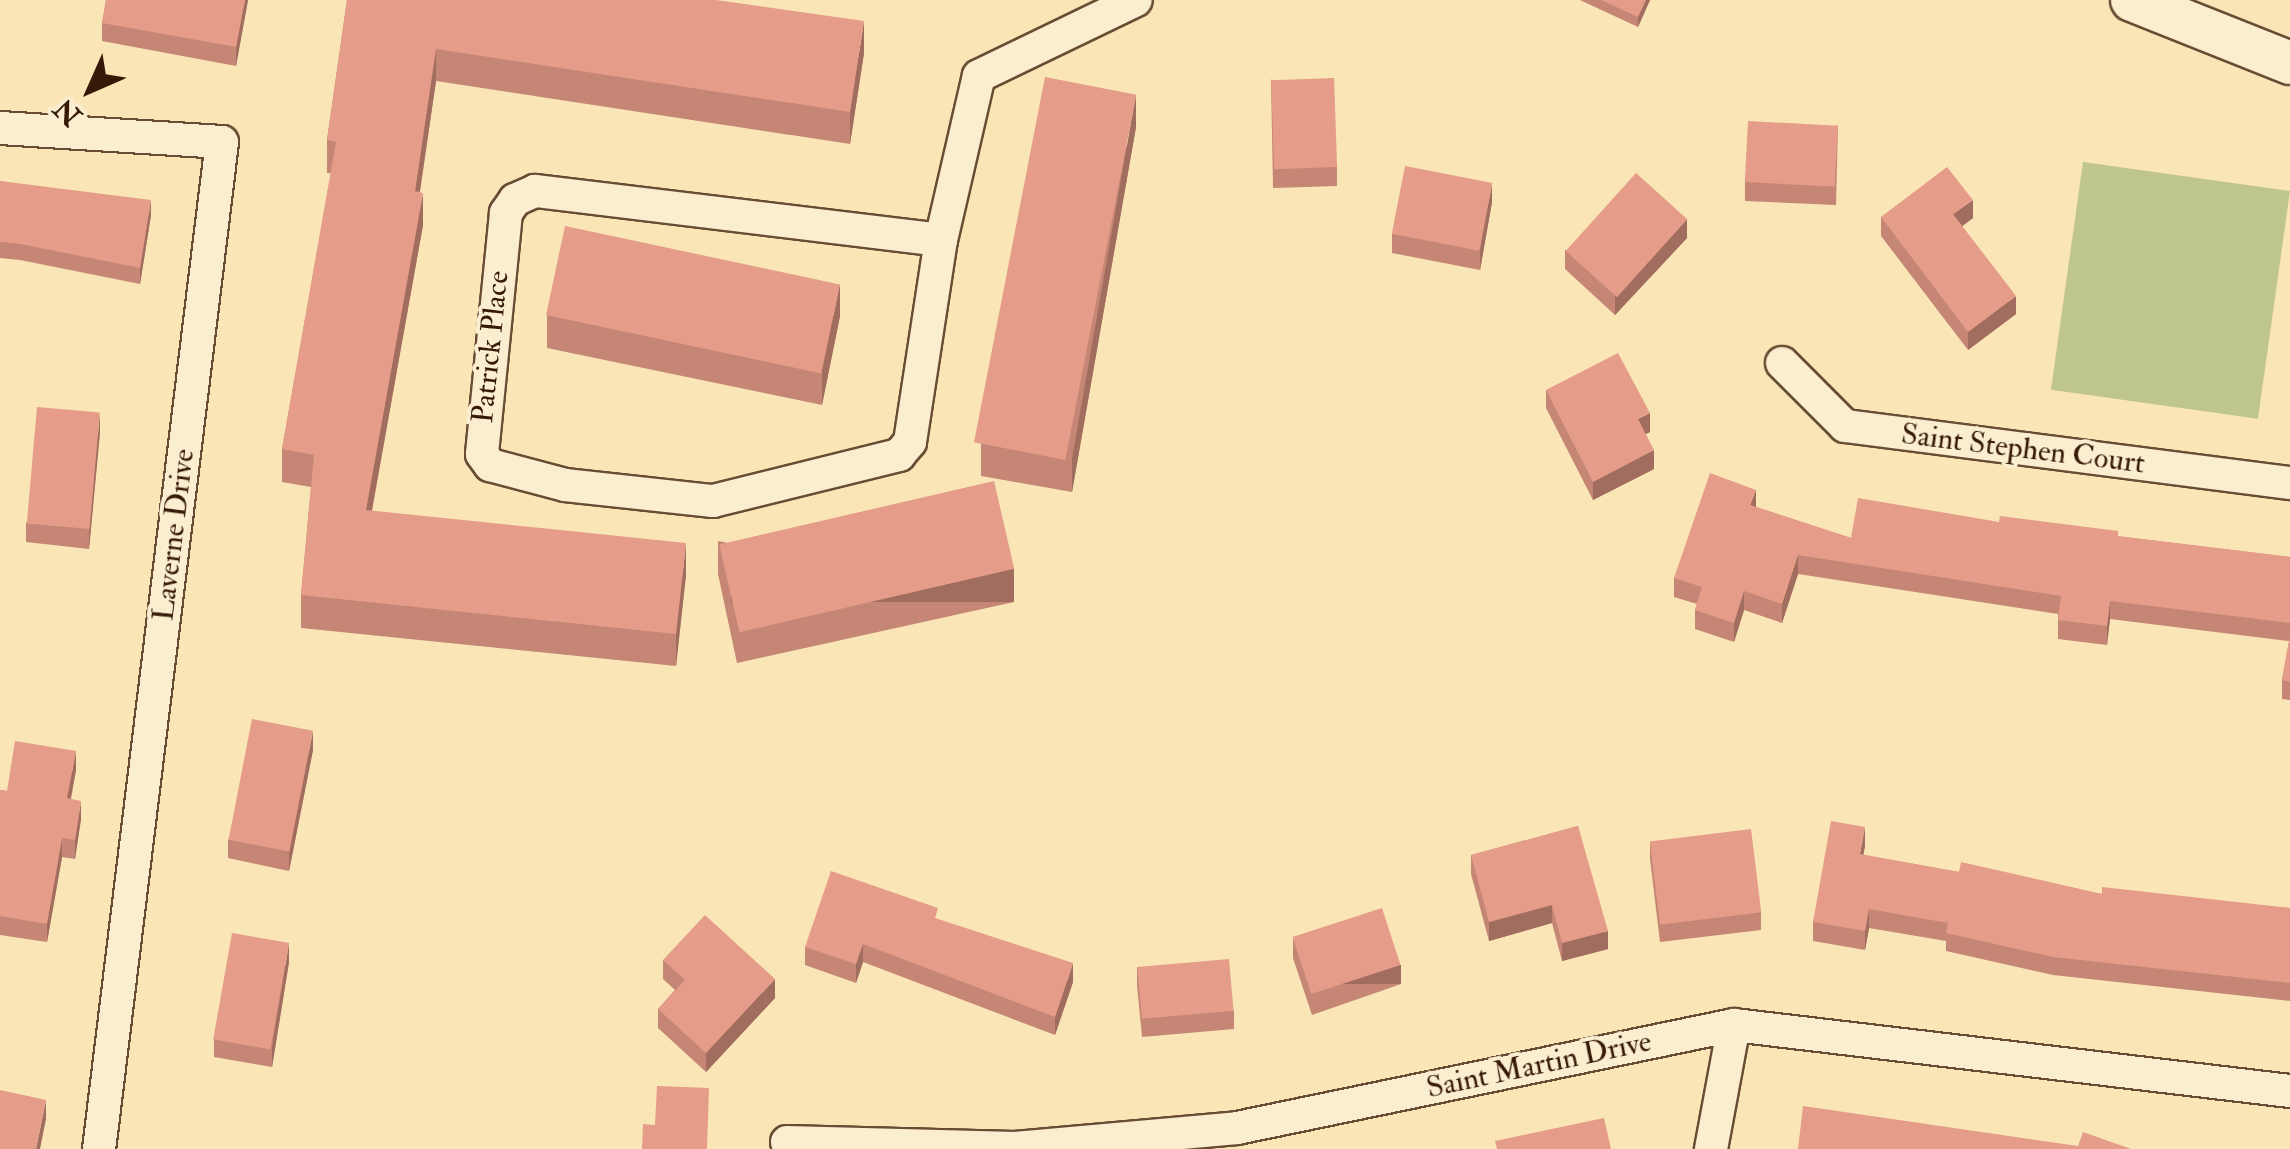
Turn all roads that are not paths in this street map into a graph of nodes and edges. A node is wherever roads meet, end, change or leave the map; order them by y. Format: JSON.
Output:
{"nodes":[{"id":1,"x":1136,"y":0,"type":"edge"},
{"id":2,"x":2132,"y":0,"type":"edge"},
{"id":3,"x":2290,"y":63,"type":"edge"},
{"id":4,"x":0,"y":128,"type":"edge"},
{"id":5,"x":941,"y":240,"type":"junction"},
{"id":6,"x":1782,"y":363,"type":"dead end"},
{"id":7,"x":2290,"y":484,"type":"edge"},
{"id":8,"x":1734,"y":1025,"type":"junction"},
{"id":9,"x":2290,"y":1092,"type":"edge"},
{"id":10,"x":788,"y":1142,"type":"dead end"},
{"id":11,"x":100,"y":1149,"type":"edge"},
{"id":12,"x":1711,"y":1149,"type":"edge"}],
"edges":[{"from":1,"to":5,"type":"street","name":"Patrick Place"},
{"from":2,"to":3,"type":"street"},
{"from":4,"to":11,"type":"street","name":"Laverne Drive"},
{"from":5,"to":5,"type":"street","name":"Patrick Place"},
{"from":6,"to":7,"type":"street","name":"Saint Stephen Court"},
{"from":8,"to":9,"type":"street","name":"Saint Martin Drive"},
{"from":8,"to":10,"type":"street","name":"Saint Martin Drive"},
{"from":8,"to":12,"type":"street"}]}
